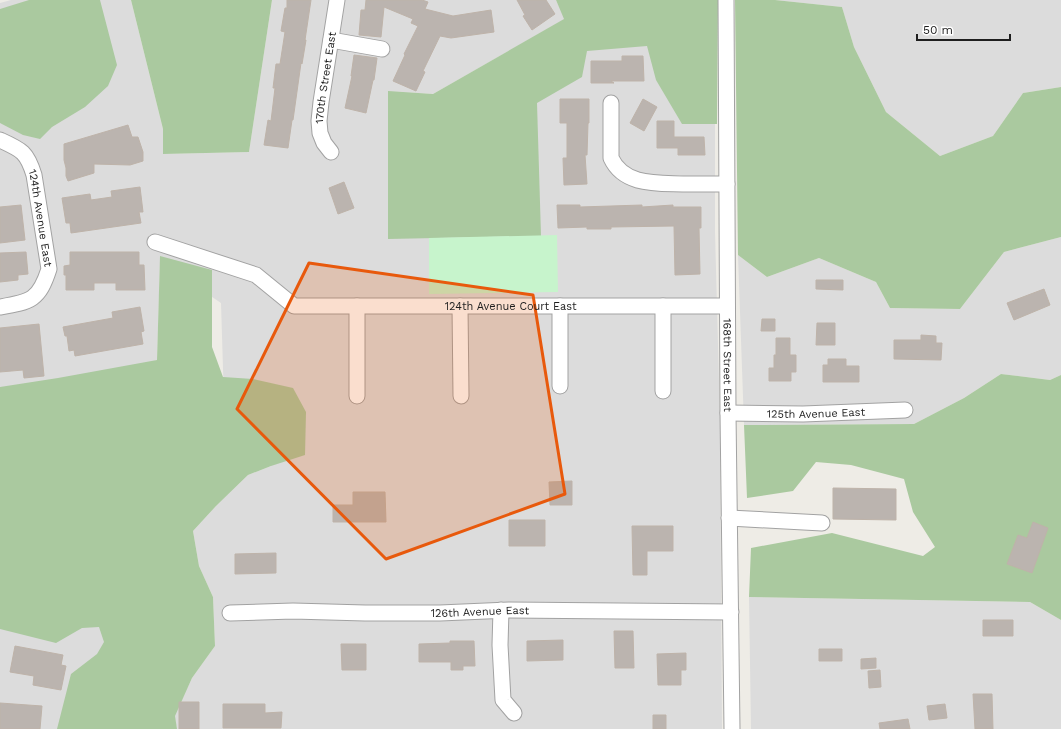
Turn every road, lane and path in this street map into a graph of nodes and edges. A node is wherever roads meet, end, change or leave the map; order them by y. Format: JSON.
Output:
{"nodes":[{"id":1,"x":337,"y":0,"type":"edge"},
{"id":2,"x":726,"y":0,"type":"edge"},
{"id":3,"x":331,"y":40,"type":"junction"},
{"id":4,"x":382,"y":48,"type":"dead end"},
{"id":5,"x":611,"y":103,"type":"dead end"},
{"id":6,"x":0,"y":140,"type":"edge"},
{"id":7,"x":331,"y":152,"type":"dead end"},
{"id":8,"x":727,"y":184,"type":"junction"},
{"id":9,"x":155,"y":242,"type":"dead end"},
{"id":10,"x":0,"y":306,"type":"edge"},
{"id":11,"x":357,"y":306,"type":"junction"},
{"id":12,"x":460,"y":306,"type":"junction"},
{"id":13,"x":560,"y":306,"type":"junction"},
{"id":14,"x":663,"y":306,"type":"junction"},
{"id":15,"x":727,"y":306,"type":"junction"},
{"id":16,"x":560,"y":386,"type":"dead end"},
{"id":17,"x":664,"y":391,"type":"dead end"},
{"id":18,"x":357,"y":396,"type":"dead end"},
{"id":19,"x":460,"y":396,"type":"dead end"},
{"id":20,"x":905,"y":410,"type":"dead end"},
{"id":21,"x":728,"y":413,"type":"junction"},
{"id":22,"x":729,"y":518,"type":"junction"},
{"id":23,"x":822,"y":523,"type":"dead end"},
{"id":24,"x":501,"y":610,"type":"junction"},
{"id":25,"x":731,"y":612,"type":"junction"},
{"id":26,"x":230,"y":613,"type":"dead end"},
{"id":27,"x":514,"y":713,"type":"dead end"},
{"id":28,"x":732,"y":729,"type":"edge"}],
"edges":[{"from":1,"to":3,"type":"street","name":"170th Street East"},
{"from":2,"to":8,"type":"street","name":"168th Street East"},
{"from":3,"to":4,"type":"street"},
{"from":3,"to":7,"type":"street","name":"170th Street East"},
{"from":5,"to":8,"type":"street"},
{"from":6,"to":10,"type":"street","name":"124th Avenue East"},
{"from":8,"to":15,"type":"street","name":"168th Street East"},
{"from":9,"to":11,"type":"street","name":"124th Avenue Court East"},
{"from":11,"to":12,"type":"street","name":"124th Avenue Court East"},
{"from":11,"to":18,"type":"street"},
{"from":12,"to":13,"type":"street","name":"124th Avenue Court East"},
{"from":12,"to":19,"type":"street"},
{"from":13,"to":14,"type":"street","name":"124th Avenue Court East"},
{"from":13,"to":16,"type":"street"},
{"from":14,"to":15,"type":"street","name":"124th Avenue Court East"},
{"from":14,"to":17,"type":"street"},
{"from":15,"to":21,"type":"street","name":"168th Street East"},
{"from":20,"to":21,"type":"street","name":"125th Avenue East"},
{"from":21,"to":22,"type":"street","name":"168th Street East"},
{"from":22,"to":23,"type":"street"},
{"from":22,"to":25,"type":"street","name":"168th Street East"},
{"from":24,"to":25,"type":"street","name":"126th Avenue East"},
{"from":24,"to":26,"type":"street","name":"126th Avenue East"},
{"from":24,"to":27,"type":"street"},
{"from":25,"to":28,"type":"street","name":"168th Street East"}]}
